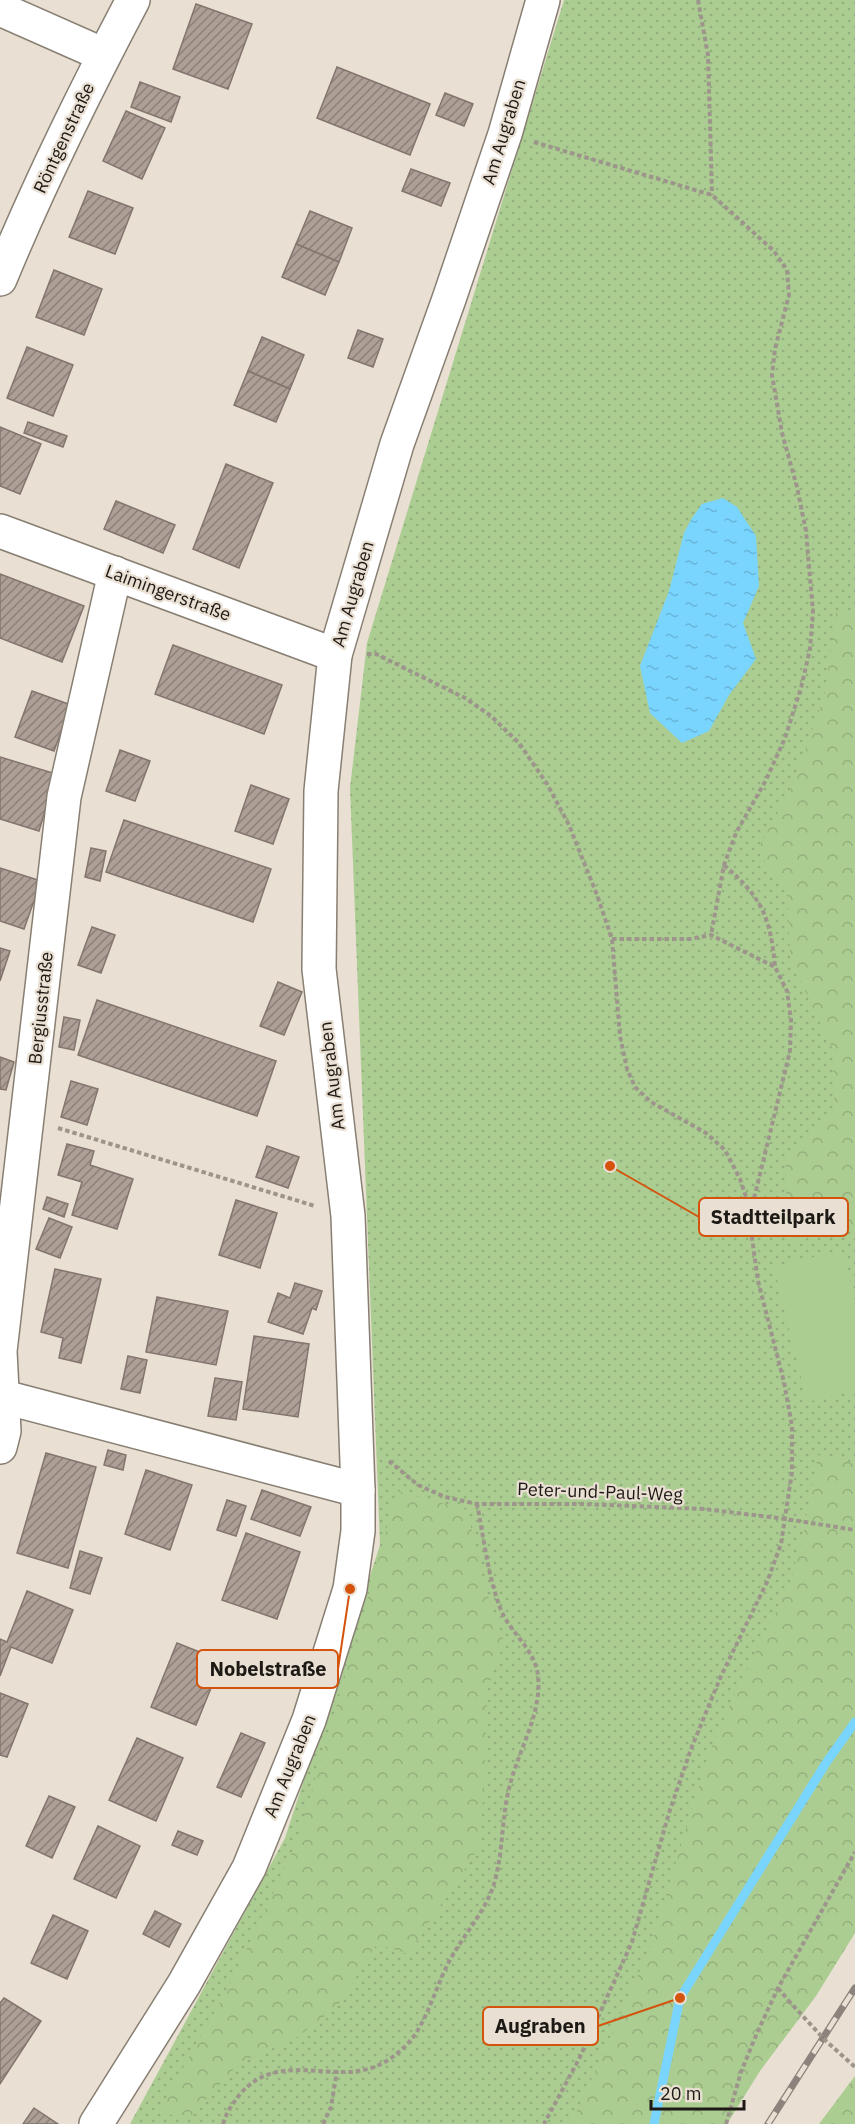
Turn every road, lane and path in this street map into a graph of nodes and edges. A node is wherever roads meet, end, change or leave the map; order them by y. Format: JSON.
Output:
{"nodes":[{"id":1,"x":133,"y":0,"type":"edge"},
{"id":2,"x":543,"y":0,"type":"edge"},
{"id":3,"x":698,"y":0,"type":"edge"},
{"id":4,"x":0,"y":9,"type":"edge"},
{"id":5,"x":104,"y":55,"type":"junction"},
{"id":6,"x":505,"y":134,"type":"junction"},
{"id":7,"x":712,"y":195,"type":"junction"},
{"id":8,"x":0,"y":279,"type":"edge"},
{"id":9,"x":0,"y":531,"type":"edge"},
{"id":10,"x":115,"y":573,"type":"junction"},
{"id":11,"x":335,"y":655,"type":"junction"},
{"id":12,"x":724,"y":865,"type":"junction"},
{"id":13,"x":711,"y":935,"type":"junction"},
{"id":14,"x":612,"y":939,"type":"junction"},
{"id":15,"x":775,"y":967,"type":"junction"},
{"id":16,"x":29,"y":1112,"type":"junction"},
{"id":17,"x":751,"y":1212,"type":"junction"},
{"id":18,"x":348,"y":1216,"type":"junction"},
{"id":19,"x":0,"y":1396,"type":"edge"},
{"id":20,"x":0,"y":1447,"type":"edge"},
{"id":21,"x":357,"y":1449,"type":"junction"},
{"id":22,"x":358,"y":1490,"type":"junction"},
{"id":23,"x":477,"y":1504,"type":"junction"},
{"id":24,"x":786,"y":1519,"type":"junction"},
{"id":25,"x":855,"y":1530,"type":"edge"},
{"id":26,"x":855,"y":1852,"type":"edge"},
{"id":27,"x":778,"y":1988,"type":"junction"},
{"id":28,"x":855,"y":2067,"type":"edge"},
{"id":29,"x":337,"y":2071,"type":"junction"},
{"id":30,"x":96,"y":2124,"type":"edge"},
{"id":31,"x":223,"y":2124,"type":"edge"},
{"id":32,"x":323,"y":2124,"type":"edge"},
{"id":33,"x":544,"y":2124,"type":"edge"},
{"id":34,"x":726,"y":2124,"type":"edge"}],
"edges":[{"from":1,"to":5,"type":"street","name":"Röntgenstraße"},
{"from":2,"to":6,"type":"street","name":"Am Augraben"},
{"from":3,"to":7,"type":"path"},
{"from":4,"to":5,"type":"street"},
{"from":5,"to":8,"type":"street","name":"Röntgenstraße"},
{"from":6,"to":7,"type":"path"},
{"from":6,"to":11,"type":"street","name":"Am Augraben"},
{"from":7,"to":12,"type":"path"},
{"from":9,"to":10,"type":"street","name":"Laimingerstraße"},
{"from":10,"to":11,"type":"street","name":"Laimingerstraße"},
{"from":10,"to":16,"type":"street","name":"Bergiusstraße"},
{"from":11,"to":14,"type":"path"},
{"from":11,"to":18,"type":"street","name":"Am Augraben"},
{"from":12,"to":13,"type":"path"},
{"from":12,"to":15,"type":"path"},
{"from":13,"to":14,"type":"path"},
{"from":13,"to":15,"type":"path"},
{"from":14,"to":17,"type":"path"},
{"from":15,"to":17,"type":"path"},
{"from":16,"to":18,"type":"path"},
{"from":16,"to":19,"type":"street","name":"Bergiusstraße"},
{"from":17,"to":24,"type":"path"},
{"from":18,"to":21,"type":"street","name":"Am Augraben"},
{"from":19,"to":20,"type":"street","name":"Bergiusstraße"},
{"from":19,"to":22,"type":"street"},
{"from":21,"to":22,"type":"street","name":"Am Augraben"},
{"from":21,"to":23,"type":"path","name":"Peter-und-Paul-Weg"},
{"from":22,"to":30,"type":"street","name":"Am Augraben"},
{"from":23,"to":24,"type":"path","name":"Peter-und-Paul-Weg"},
{"from":23,"to":29,"type":"path"},
{"from":24,"to":25,"type":"path","name":"Peter-und-Paul-Weg"},
{"from":24,"to":33,"type":"path"},
{"from":26,"to":27,"type":"path"},
{"from":27,"to":28,"type":"path","bridge":true},
{"from":27,"to":34,"type":"path"},
{"from":29,"to":31,"type":"path"},
{"from":29,"to":32,"type":"path"}]}
